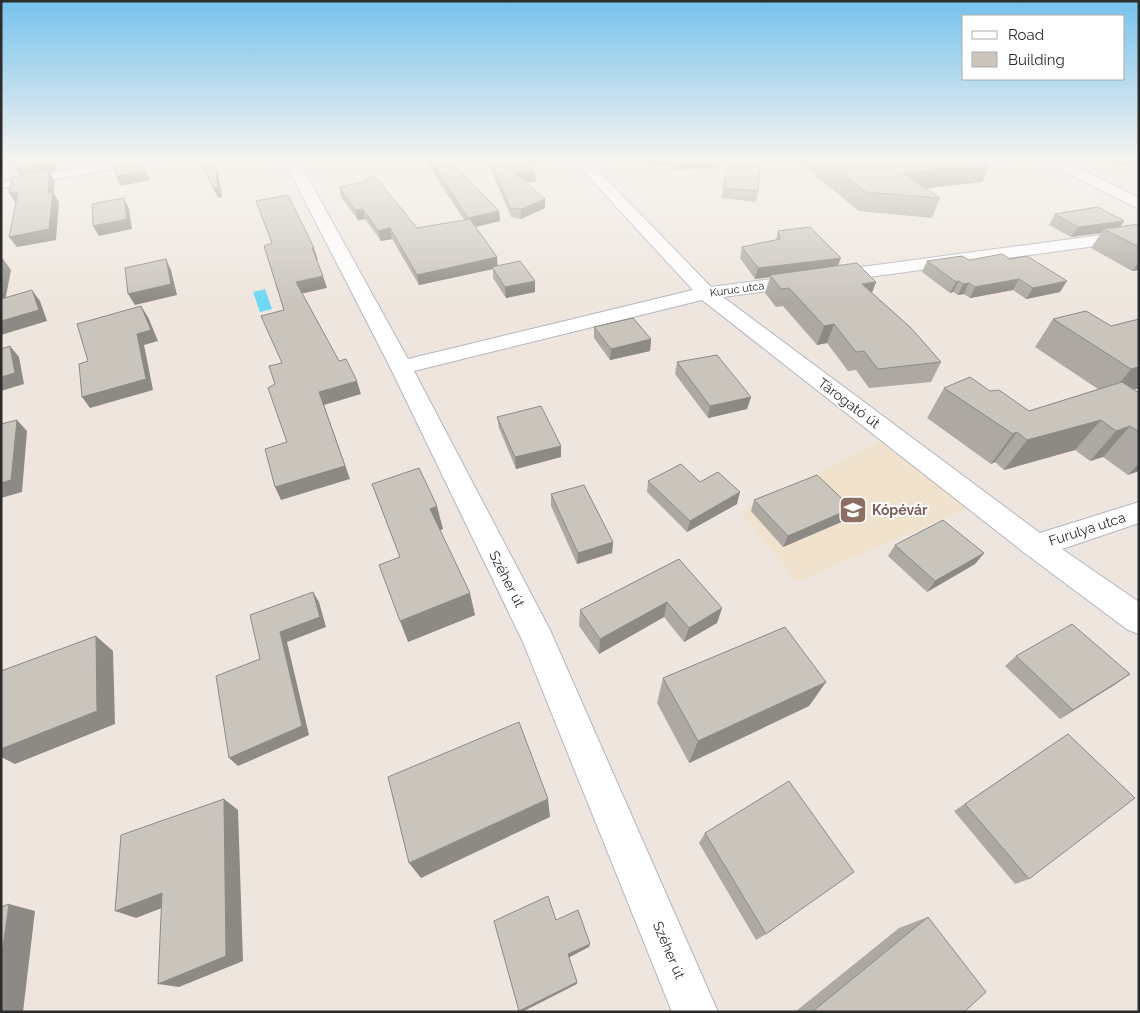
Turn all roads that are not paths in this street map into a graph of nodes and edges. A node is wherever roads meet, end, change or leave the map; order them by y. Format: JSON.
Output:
{"nodes":[{"id":1,"x":316,"y":207,"type":"edge"},
{"id":2,"x":625,"y":207,"type":"edge"},
{"id":3,"x":1139,"y":235,"type":"edge"},
{"id":4,"x":706,"y":293,"type":"junction"},
{"id":5,"x":401,"y":368,"type":"junction"},
{"id":6,"x":1139,"y":512,"type":"edge"},
{"id":7,"x":1036,"y":546,"type":"junction"},
{"id":8,"x":1139,"y":620,"type":"edge"},
{"id":9,"x":695,"y":1012,"type":"edge"}],
"edges":[{"from":1,"to":5,"type":"street","name":"Széher út"},
{"from":2,"to":4,"type":"street","name":"Tárogató út"},
{"from":3,"to":4,"type":"street","name":"Kuruc utca"},
{"from":4,"to":5,"type":"street","name":"Kuruc utca"},
{"from":4,"to":7,"type":"street","name":"Tárogató út"},
{"from":5,"to":9,"type":"street","name":"Széher út"},
{"from":6,"to":7,"type":"street","name":"Furulya utca"},
{"from":7,"to":8,"type":"street","name":"Tárogató út"}]}
